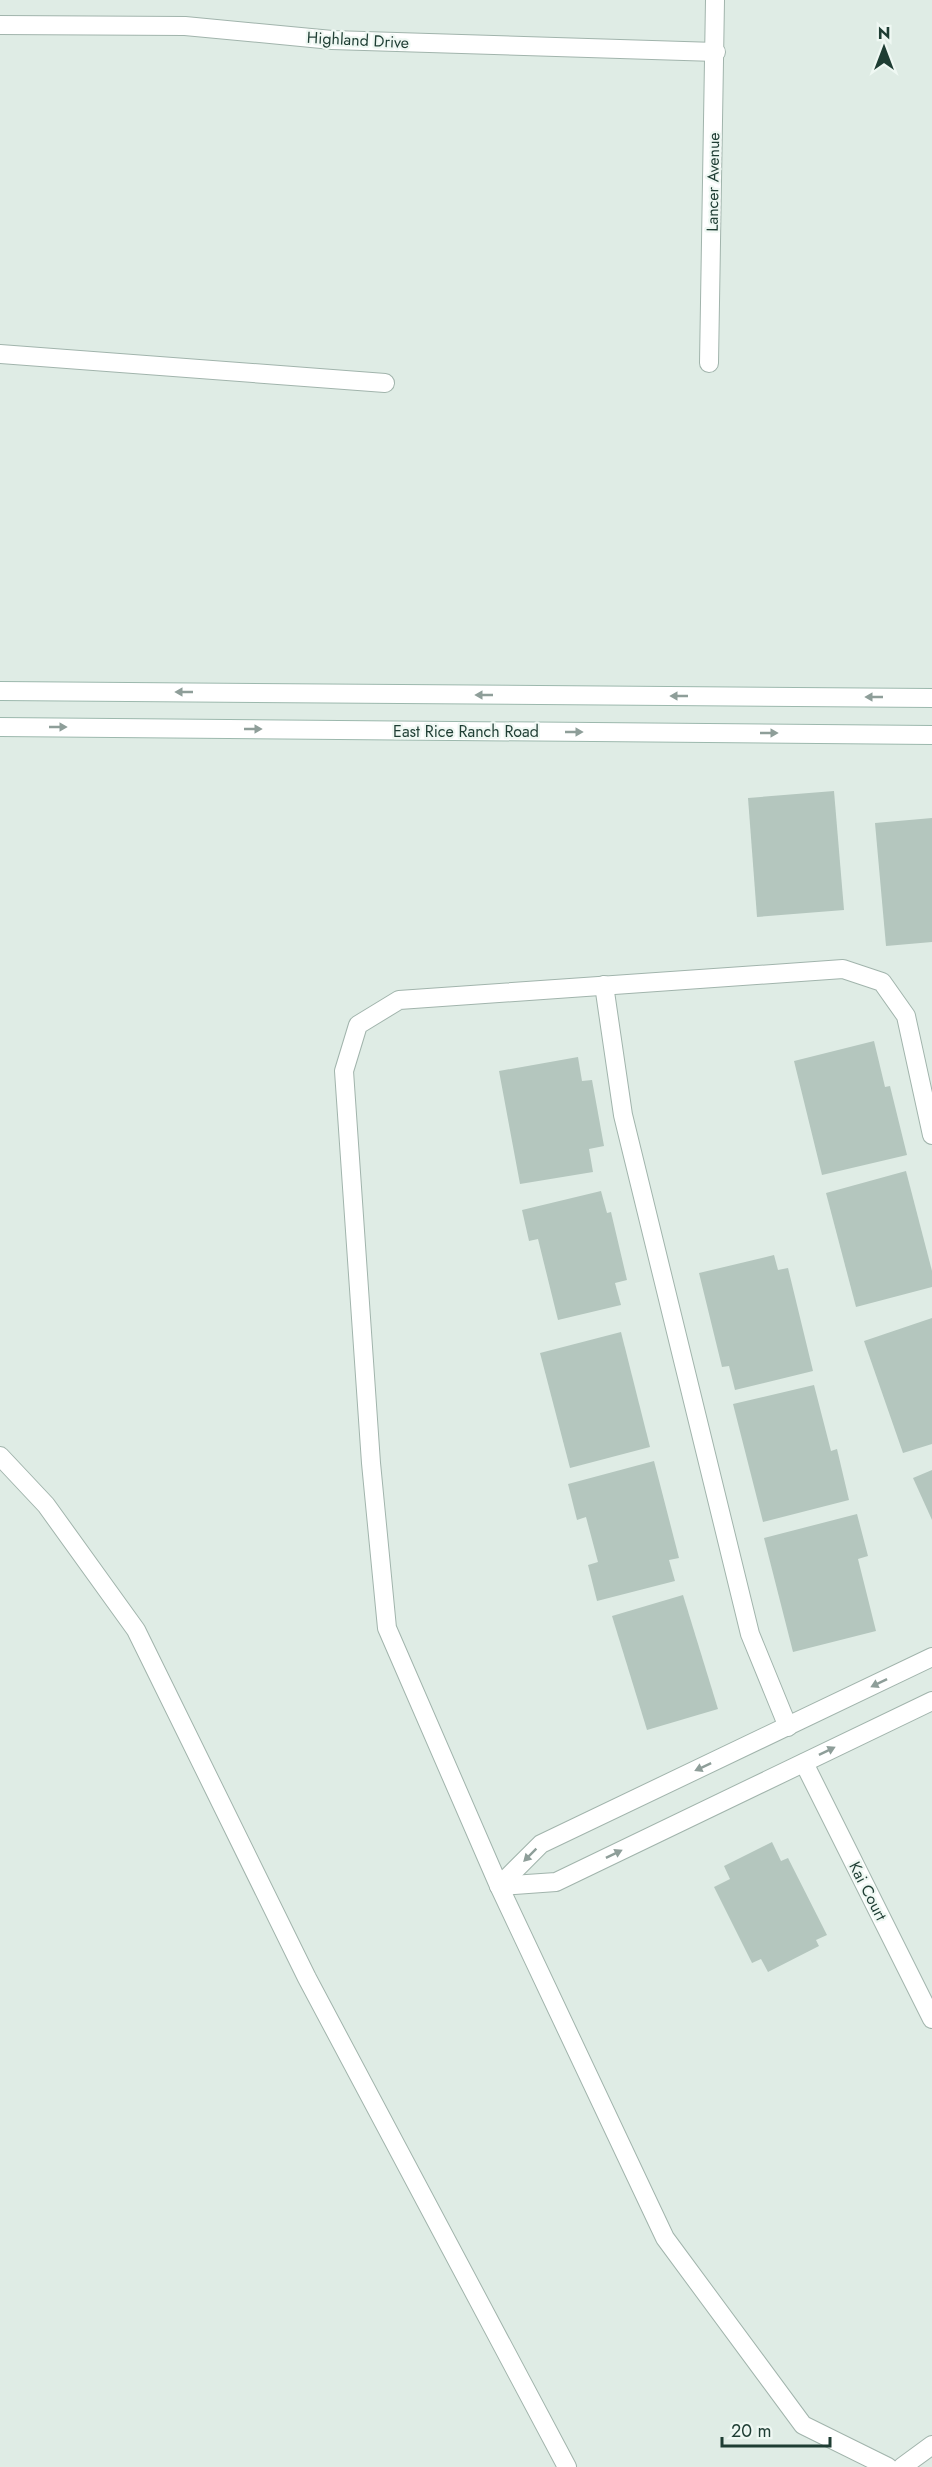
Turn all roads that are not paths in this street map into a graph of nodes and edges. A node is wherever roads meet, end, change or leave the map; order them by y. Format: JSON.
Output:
{"nodes":[{"id":1,"x":715,"y":0,"type":"edge"},
{"id":2,"x":0,"y":25,"type":"edge"},
{"id":3,"x":716,"y":52,"type":"junction"},
{"id":4,"x":0,"y":354,"type":"edge"},
{"id":5,"x":709,"y":363,"type":"dead end"},
{"id":6,"x":385,"y":383,"type":"dead end"},
{"id":7,"x":0,"y":691,"type":"edge"},
{"id":8,"x":932,"y":698,"type":"edge"},
{"id":9,"x":0,"y":727,"type":"edge"},
{"id":10,"x":932,"y":735,"type":"edge"},
{"id":11,"x":604,"y":985,"type":"junction"},
{"id":12,"x":932,"y":1135,"type":"edge"},
{"id":13,"x":0,"y":1456,"type":"edge"},
{"id":14,"x":932,"y":1657,"type":"edge"},
{"id":15,"x":932,"y":1701,"type":"edge"},
{"id":16,"x":788,"y":1727,"type":"junction"},
{"id":17,"x":804,"y":1763,"type":"junction"},
{"id":18,"x":499,"y":1886,"type":"junction"},
{"id":19,"x":932,"y":2019,"type":"edge"},
{"id":20,"x":932,"y":2445,"type":"edge"},
{"id":21,"x":567,"y":2467,"type":"edge"},
{"id":22,"x":888,"y":2467,"type":"edge"},
{"id":23,"x":902,"y":2467,"type":"edge"}],
"edges":[{"from":1,"to":3,"type":"street","name":"Lancer Avenue"},
{"from":2,"to":3,"type":"street","name":"Highland Drive"},
{"from":3,"to":5,"type":"street","name":"Lancer Avenue"},
{"from":4,"to":6,"type":"street"},
{"from":8,"to":7,"type":"street","one_way":true},
{"from":9,"to":10,"type":"street","name":"East Rice Ranch Road","one_way":true},
{"from":11,"to":12,"type":"street"},
{"from":11,"to":16,"type":"street"},
{"from":11,"to":18,"type":"street"},
{"from":13,"to":21,"type":"street"},
{"from":14,"to":16,"type":"street","one_way":true},
{"from":17,"to":15,"type":"street","one_way":true},
{"from":16,"to":18,"type":"street","one_way":true},
{"from":18,"to":17,"type":"street","one_way":true},
{"from":17,"to":19,"type":"street","name":"Kai Court"},
{"from":18,"to":22,"type":"street"},
{"from":20,"to":23,"type":"street"}]}
